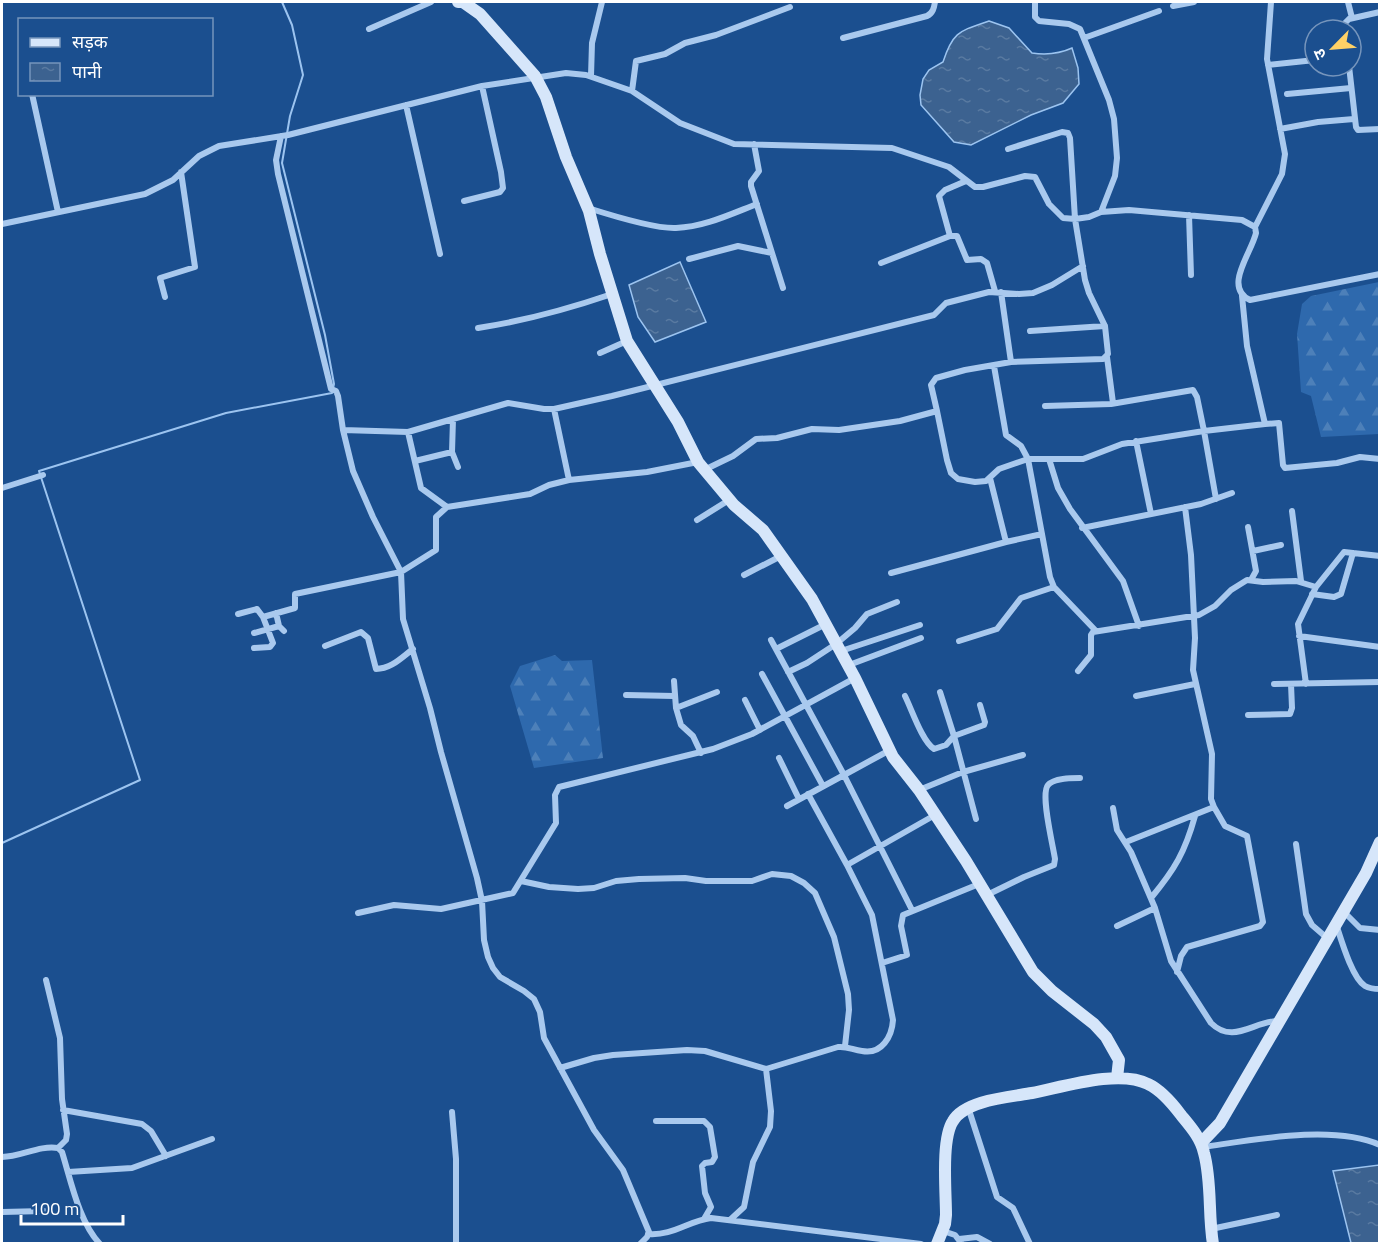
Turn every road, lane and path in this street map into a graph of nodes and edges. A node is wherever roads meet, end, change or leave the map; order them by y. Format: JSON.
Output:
{"nodes":[{"id":1,"x":431,"y":2,"type":"edge"},
{"id":2,"x":458,"y":2,"type":"edge"},
{"id":3,"x":602,"y":2,"type":"edge"},
{"id":4,"x":935,"y":2,"type":"edge"},
{"id":5,"x":1035,"y":2,"type":"edge"},
{"id":6,"x":1194,"y":2,"type":"edge"},
{"id":7,"x":1271,"y":2,"type":"edge"},
{"id":8,"x":1348,"y":2,"type":"edge"},
{"id":9,"x":1173,"y":6,"type":"dead end"},
{"id":10,"x":790,"y":7,"type":"dead end"},
{"id":11,"x":1159,"y":11,"type":"dead end"},
{"id":12,"x":1380,"y":12,"type":"edge"},
{"id":13,"x":1352,"y":18,"type":"joint"},
{"id":14,"x":369,"y":29,"type":"dead end"},
{"id":15,"x":843,"y":38,"type":"dead end"},
{"id":16,"x":1084,"y":38,"type":"junction"},
{"id":17,"x":1303,"y":61,"type":"edge"},
{"id":18,"x":1268,"y":65,"type":"junction"},
{"id":19,"x":535,"y":76,"type":"junction"},
{"id":20,"x":591,"y":76,"type":"junction"},
{"id":21,"x":1350,"y":78,"type":"edge"},
{"id":22,"x":482,"y":86,"type":"junction"},
{"id":23,"x":1351,"y":88,"type":"junction"},
{"id":24,"x":632,"y":91,"type":"junction"},
{"id":25,"x":1287,"y":94,"type":"dead end"},
{"id":26,"x":32,"y":96,"type":"edge"},
{"id":27,"x":406,"y":105,"type":"junction"},
{"id":28,"x":1354,"y":120,"type":"junction"},
{"id":29,"x":1280,"y":129,"type":"junction"},
{"id":30,"x":1380,"y":129,"type":"edge"},
{"id":31,"x":284,"y":135,"type":"junction"},
{"id":32,"x":760,"y":143,"type":"junction"},
{"id":33,"x":1008,"y":149,"type":"dead end"},
{"id":34,"x":181,"y":172,"type":"junction"},
{"id":35,"x":966,"y":181,"type":"junction"},
{"id":36,"x":464,"y":201,"type":"dead end"},
{"id":37,"x":757,"y":204,"type":"junction"},
{"id":38,"x":588,"y":208,"type":"junction"},
{"id":39,"x":58,"y":212,"type":"junction"},
{"id":40,"x":1101,"y":212,"type":"junction"},
{"id":41,"x":1189,"y":215,"type":"junction"},
{"id":42,"x":1074,"y":219,"type":"junction"},
{"id":43,"x":2,"y":224,"type":"edge"},
{"id":44,"x":1255,"y":227,"type":"junction"},
{"id":45,"x":950,"y":236,"type":"junction"},
{"id":46,"x":772,"y":253,"type":"junction"},
{"id":47,"x":440,"y":254,"type":"dead end"},
{"id":48,"x":688,"y":259,"type":"dead end"},
{"id":49,"x":880,"y":263,"type":"dead end"},
{"id":50,"x":1083,"y":266,"type":"junction"},
{"id":51,"x":1380,"y":274,"type":"edge"},
{"id":52,"x":1191,"y":275,"type":"dead end"},
{"id":53,"x":783,"y":288,"type":"dead end"},
{"id":54,"x":998,"y":292,"type":"junction"},
{"id":55,"x":612,"y":293,"type":"junction"},
{"id":56,"x":1242,"y":296,"type":"junction"},
{"id":57,"x":165,"y":297,"type":"dead end"},
{"id":58,"x":1105,"y":326,"type":"junction"},
{"id":59,"x":478,"y":328,"type":"dead end"},
{"id":60,"x":1030,"y":331,"type":"dead end"},
{"id":61,"x":627,"y":341,"type":"junction"},
{"id":62,"x":600,"y":353,"type":"dead end"},
{"id":63,"x":1107,"y":357,"type":"junction"},
{"id":64,"x":1011,"y":362,"type":"junction"},
{"id":65,"x":994,"y":366,"type":"junction"},
{"id":66,"x":656,"y":385,"type":"junction"},
{"id":67,"x":1113,"y":403,"type":"junction"},
{"id":68,"x":1045,"y":406,"type":"dead end"},
{"id":69,"x":554,"y":409,"type":"junction"},
{"id":70,"x":937,"y":411,"type":"junction"},
{"id":71,"x":453,"y":419,"type":"junction"},
{"id":72,"x":1265,"y":424,"type":"junction"},
{"id":73,"x":343,"y":430,"type":"junction"},
{"id":74,"x":408,"y":432,"type":"junction"},
{"id":75,"x":1204,"y":432,"type":"junction"},
{"id":76,"x":1136,"y":441,"type":"junction"},
{"id":77,"x":452,"y":452,"type":"junction"},
{"id":78,"x":1028,"y":459,"type":"junction"},
{"id":79,"x":1049,"y":459,"type":"junction"},
{"id":80,"x":1380,"y":459,"type":"edge"},
{"id":81,"x":415,"y":461,"type":"junction"},
{"id":82,"x":700,"y":466,"type":"junction"},
{"id":83,"x":458,"y":467,"type":"dead end"},
{"id":84,"x":43,"y":475,"type":"dead end"},
{"id":85,"x":990,"y":478,"type":"junction"},
{"id":86,"x":569,"y":480,"type":"junction"},
{"id":87,"x":2,"y":488,"type":"edge"},
{"id":88,"x":1232,"y":493,"type":"dead end"},
{"id":89,"x":1216,"y":499,"type":"junction"},
{"id":90,"x":730,"y":500,"type":"junction"},
{"id":91,"x":447,"y":507,"type":"junction"},
{"id":92,"x":1185,"y":507,"type":"junction"},
{"id":93,"x":1292,"y":511,"type":"dead end"},
{"id":94,"x":1151,"y":514,"type":"junction"},
{"id":95,"x":697,"y":520,"type":"dead end"},
{"id":96,"x":1248,"y":527,"type":"dead end"},
{"id":97,"x":1082,"y":528,"type":"junction"},
{"id":98,"x":1042,"y":534,"type":"junction"},
{"id":99,"x":1006,"y":542,"type":"junction"},
{"id":100,"x":1281,"y":545,"type":"dead end"},
{"id":101,"x":1253,"y":551,"type":"junction"},
{"id":102,"x":1353,"y":554,"type":"junction"},
{"id":103,"x":781,"y":556,"type":"junction"},
{"id":104,"x":1380,"y":556,"type":"edge"},
{"id":105,"x":401,"y":572,"type":"junction"},
{"id":106,"x":891,"y":573,"type":"dead end"},
{"id":107,"x":744,"y":575,"type":"dead end"},
{"id":108,"x":1251,"y":580,"type":"junction"},
{"id":109,"x":1301,"y":581,"type":"junction"},
{"id":110,"x":1054,"y":587,"type":"junction"},
{"id":111,"x":1316,"y":587,"type":"junction"},
{"id":112,"x":1312,"y":594,"type":"junction"},
{"id":113,"x":897,"y":602,"type":"dead end"},
{"id":114,"x":276,"y":613,"type":"junction"},
{"id":115,"x":238,"y":614,"type":"dead end"},
{"id":116,"x":263,"y":617,"type":"junction"},
{"id":117,"x":1193,"y":617,"type":"junction"},
{"id":118,"x":826,"y":624,"type":"junction"},
{"id":119,"x":920,"y":625,"type":"dead end"},
{"id":120,"x":1139,"y":626,"type":"junction"},
{"id":121,"x":269,"y":630,"type":"junction"},
{"id":122,"x":1096,"y":631,"type":"junction"},
{"id":123,"x":254,"y":633,"type":"dead end"},
{"id":124,"x":1299,"y":636,"type":"junction"},
{"id":125,"x":921,"y":638,"type":"dead end"},
{"id":126,"x":771,"y":640,"type":"dead end"},
{"id":127,"x":959,"y":641,"type":"dead end"},
{"id":128,"x":325,"y":646,"type":"dead end"},
{"id":129,"x":1380,"y":647,"type":"edge"},
{"id":130,"x":254,"y":648,"type":"dead end"},
{"id":131,"x":838,"y":648,"type":"junction"},
{"id":132,"x":412,"y":649,"type":"junction"},
{"id":133,"x":776,"y":649,"type":"junction"},
{"id":134,"x":848,"y":666,"type":"junction"},
{"id":135,"x":788,"y":672,"type":"junction"},
{"id":136,"x":1078,"y":672,"type":"dead end"},
{"id":137,"x":762,"y":674,"type":"dead end"},
{"id":138,"x":855,"y":678,"type":"junction"},
{"id":139,"x":674,"y":681,"type":"dead end"},
{"id":140,"x":1380,"y":682,"type":"edge"},
{"id":141,"x":1195,"y":684,"type":"junction"},
{"id":142,"x":1274,"y":684,"type":"dead end"},
{"id":143,"x":1291,"y":684,"type":"junction"},
{"id":144,"x":1306,"y":684,"type":"junction"},
{"id":145,"x":717,"y":692,"type":"dead end"},
{"id":146,"x":940,"y":692,"type":"dead end"},
{"id":147,"x":626,"y":695,"type":"dead end"},
{"id":148,"x":674,"y":696,"type":"junction"},
{"id":149,"x":905,"y":696,"type":"dead end"},
{"id":150,"x":1136,"y":696,"type":"dead end"},
{"id":151,"x":746,"y":700,"type":"dead end"},
{"id":152,"x":980,"y":705,"type":"dead end"},
{"id":153,"x":806,"y":706,"type":"junction"},
{"id":154,"x":676,"y":708,"type":"junction"},
{"id":155,"x":1248,"y":715,"type":"dead end"},
{"id":156,"x":785,"y":717,"type":"junction"},
{"id":157,"x":760,"y":730,"type":"junction"},
{"id":158,"x":954,"y":736,"type":"junction"},
{"id":159,"x":890,"y":750,"type":"junction"},
{"id":160,"x":701,"y":753,"type":"junction"},
{"id":161,"x":1023,"y":755,"type":"dead end"},
{"id":162,"x":779,"y":758,"type":"dead end"},
{"id":163,"x":963,"y":772,"type":"junction"},
{"id":164,"x":844,"y":775,"type":"junction"},
{"id":165,"x":1080,"y":778,"type":"dead end"},
{"id":166,"x":823,"y":786,"type":"junction"},
{"id":167,"x":919,"y":790,"type":"junction"},
{"id":168,"x":808,"y":794,"type":"junction"},
{"id":169,"x":799,"y":799,"type":"junction"},
{"id":170,"x":787,"y":806,"type":"dead end"},
{"id":171,"x":1214,"y":807,"type":"junction"},
{"id":172,"x":1113,"y":808,"type":"dead end"},
{"id":173,"x":936,"y":815,"type":"junction"},
{"id":174,"x":1195,"y":816,"type":"junction"},
{"id":175,"x":976,"y":819,"type":"dead end"},
{"id":176,"x":1126,"y":842,"type":"junction"},
{"id":177,"x":1380,"y":842,"type":"edge"},
{"id":178,"x":1296,"y":844,"type":"dead end"},
{"id":179,"x":881,"y":846,"type":"junction"},
{"id":180,"x":847,"y":865,"type":"junction"},
{"id":181,"x":522,"y":881,"type":"junction"},
{"id":182,"x":983,"y":890,"type":"junction"},
{"id":183,"x":1151,"y":898,"type":"junction"},
{"id":184,"x":482,"y":901,"type":"junction"},
{"id":185,"x":1155,"y":908,"type":"junction"},
{"id":186,"x":912,"y":910,"type":"junction"},
{"id":187,"x":1343,"y":911,"type":"junction"},
{"id":188,"x":358,"y":913,"type":"dead end"},
{"id":189,"x":1336,"y":923,"type":"junction"},
{"id":190,"x":1118,"y":926,"type":"dead end"},
{"id":191,"x":1380,"y":930,"type":"edge"},
{"id":192,"x":1326,"y":938,"type":"junction"},
{"id":193,"x":882,"y":963,"type":"junction"},
{"id":194,"x":1177,"y":972,"type":"junction"},
{"id":195,"x":46,"y":980,"type":"dead end"},
{"id":196,"x":1380,"y":989,"type":"edge"},
{"id":197,"x":1278,"y":1021,"type":"junction"},
{"id":198,"x":845,"y":1046,"type":"junction"},
{"id":199,"x":560,"y":1068,"type":"junction"},
{"id":200,"x":765,"y":1069,"type":"junction"},
{"id":201,"x":1117,"y":1078,"type":"junction"},
{"id":202,"x":968,"y":1107,"type":"junction"},
{"id":203,"x":63,"y":1110,"type":"junction"},
{"id":204,"x":452,"y":1112,"type":"dead end"},
{"id":205,"x":656,"y":1121,"type":"dead end"},
{"id":206,"x":212,"y":1139,"type":"dead end"},
{"id":207,"x":1202,"y":1145,"type":"junction"},
{"id":208,"x":1380,"y":1145,"type":"edge"},
{"id":209,"x":58,"y":1148,"type":"junction"},
{"id":210,"x":166,"y":1156,"type":"junction"},
{"id":211,"x":2,"y":1158,"type":"edge"},
{"id":212,"x":68,"y":1172,"type":"junction"},
{"id":213,"x":44,"y":1211,"type":"dead end"},
{"id":214,"x":2,"y":1212,"type":"edge"},
{"id":215,"x":1277,"y":1215,"type":"dead end"},
{"id":216,"x":704,"y":1219,"type":"junction"},
{"id":217,"x":731,"y":1220,"type":"junction"},
{"id":218,"x":1211,"y":1229,"type":"junction"},
{"id":219,"x":943,"y":1231,"type":"junction"},
{"id":220,"x":648,"y":1234,"type":"junction"},
{"id":221,"x":961,"y":1241,"type":"edge"},
{"id":222,"x":902,"y":1242,"type":"edge"},
{"id":223,"x":100,"y":1244,"type":"edge"},
{"id":224,"x":456,"y":1244,"type":"edge"},
{"id":225,"x":640,"y":1244,"type":"edge"},
{"id":226,"x":921,"y":1244,"type":"edge"},
{"id":227,"x":937,"y":1244,"type":"edge"},
{"id":228,"x":990,"y":1244,"type":"edge"},
{"id":229,"x":1030,"y":1244,"type":"edge"},
{"id":230,"x":1213,"y":1244,"type":"edge"}],
"edges":[{"from":1,"to":14,"type":"street"},
{"from":2,"to":19,"type":"street"},
{"from":3,"to":20,"type":"street"},
{"from":4,"to":15,"type":"street"},
{"from":5,"to":16,"type":"street"},
{"from":6,"to":9,"type":"street"},
{"from":7,"to":18,"type":"street"},
{"from":8,"to":13,"type":"street"},
{"from":10,"to":24,"type":"street"},
{"from":11,"to":16,"type":"street"},
{"from":12,"to":13,"type":"street"},
{"from":16,"to":40,"type":"street"},
{"from":17,"to":18,"type":"street"},
{"from":18,"to":29,"type":"street"},
{"from":19,"to":20,"type":"street"},
{"from":19,"to":22,"type":"street"},
{"from":19,"to":38,"type":"street"},
{"from":20,"to":24,"type":"street"},
{"from":21,"to":23,"type":"street"},
{"from":22,"to":27,"type":"street"},
{"from":22,"to":36,"type":"street"},
{"from":23,"to":25,"type":"street"},
{"from":23,"to":28,"type":"street"},
{"from":24,"to":32,"type":"street"},
{"from":26,"to":39,"type":"street"},
{"from":27,"to":31,"type":"street"},
{"from":27,"to":47,"type":"street"},
{"from":28,"to":29,"type":"street"},
{"from":28,"to":30,"type":"street"},
{"from":29,"to":44,"type":"street"},
{"from":31,"to":34,"type":"street"},
{"from":31,"to":73,"type":"street"},
{"from":32,"to":35,"type":"street"},
{"from":32,"to":37,"type":"street"},
{"from":33,"to":42,"type":"street"},
{"from":34,"to":39,"type":"street"},
{"from":34,"to":57,"type":"street"},
{"from":35,"to":42,"type":"street"},
{"from":35,"to":45,"type":"street"},
{"from":37,"to":38,"type":"street"},
{"from":37,"to":46,"type":"street"},
{"from":38,"to":55,"type":"street"},
{"from":39,"to":43,"type":"street"},
{"from":40,"to":41,"type":"street"},
{"from":40,"to":42,"type":"street"},
{"from":41,"to":44,"type":"street"},
{"from":41,"to":52,"type":"street"},
{"from":42,"to":50,"type":"street"},
{"from":44,"to":56,"type":"street"},
{"from":45,"to":49,"type":"street"},
{"from":45,"to":54,"type":"street"},
{"from":46,"to":48,"type":"street"},
{"from":46,"to":53,"type":"street"},
{"from":50,"to":54,"type":"street"},
{"from":50,"to":58,"type":"street"},
{"from":51,"to":56,"type":"street"},
{"from":54,"to":64,"type":"street"},
{"from":54,"to":66,"type":"street"},
{"from":55,"to":59,"type":"street"},
{"from":55,"to":61,"type":"street"},
{"from":56,"to":72,"type":"street"},
{"from":58,"to":60,"type":"street"},
{"from":58,"to":63,"type":"street"},
{"from":61,"to":62,"type":"street"},
{"from":61,"to":66,"type":"street"},
{"from":63,"to":64,"type":"street"},
{"from":63,"to":67,"type":"street"},
{"from":64,"to":65,"type":"street"},
{"from":65,"to":70,"type":"street"},
{"from":65,"to":78,"type":"street"},
{"from":66,"to":69,"type":"street"},
{"from":66,"to":82,"type":"street"},
{"from":67,"to":68,"type":"street"},
{"from":67,"to":75,"type":"street"},
{"from":69,"to":71,"type":"street"},
{"from":69,"to":86,"type":"street"},
{"from":70,"to":82,"type":"street"},
{"from":70,"to":85,"type":"street"},
{"from":71,"to":74,"type":"street"},
{"from":71,"to":77,"type":"street"},
{"from":72,"to":75,"type":"street"},
{"from":72,"to":80,"type":"street"},
{"from":73,"to":74,"type":"street"},
{"from":73,"to":105,"type":"street"},
{"from":74,"to":81,"type":"street"},
{"from":75,"to":76,"type":"street"},
{"from":75,"to":89,"type":"street"},
{"from":76,"to":79,"type":"street"},
{"from":76,"to":94,"type":"street"},
{"from":77,"to":81,"type":"street"},
{"from":77,"to":83,"type":"street"},
{"from":78,"to":79,"type":"street"},
{"from":78,"to":85,"type":"street"},
{"from":78,"to":98,"type":"street"},
{"from":79,"to":97,"type":"street"},
{"from":81,"to":91,"type":"street"},
{"from":82,"to":86,"type":"street"},
{"from":82,"to":90,"type":"street"},
{"from":84,"to":87,"type":"street"},
{"from":85,"to":99,"type":"street"},
{"from":86,"to":91,"type":"street"},
{"from":88,"to":89,"type":"street"},
{"from":89,"to":92,"type":"street"},
{"from":90,"to":95,"type":"street"},
{"from":90,"to":103,"type":"street"},
{"from":91,"to":105,"type":"street"},
{"from":92,"to":94,"type":"street"},
{"from":92,"to":117,"type":"street"},
{"from":93,"to":109,"type":"street"},
{"from":94,"to":97,"type":"street"},
{"from":96,"to":101,"type":"street"},
{"from":97,"to":120,"type":"street"},
{"from":98,"to":99,"type":"street"},
{"from":98,"to":110,"type":"street"},
{"from":99,"to":106,"type":"street"},
{"from":100,"to":101,"type":"street"},
{"from":101,"to":108,"type":"street"},
{"from":102,"to":104,"type":"street"},
{"from":102,"to":111,"type":"street"},
{"from":102,"to":112,"type":"street"},
{"from":103,"to":107,"type":"street"},
{"from":103,"to":118,"type":"street"},
{"from":105,"to":114,"type":"street"},
{"from":105,"to":132,"type":"street"},
{"from":108,"to":109,"type":"street"},
{"from":108,"to":117,"type":"street"},
{"from":109,"to":111,"type":"street"},
{"from":110,"to":122,"type":"street"},
{"from":110,"to":127,"type":"street"},
{"from":111,"to":112,"type":"street"},
{"from":112,"to":124,"type":"street"},
{"from":113,"to":131,"type":"street"},
{"from":114,"to":116,"type":"street"},
{"from":114,"to":121,"type":"street"},
{"from":115,"to":116,"type":"street"},
{"from":116,"to":121,"type":"street"},
{"from":117,"to":120,"type":"street"},
{"from":117,"to":141,"type":"street"},
{"from":118,"to":131,"type":"street"},
{"from":118,"to":133,"type":"street"},
{"from":119,"to":131,"type":"street"},
{"from":120,"to":122,"type":"street"},
{"from":121,"to":123,"type":"street"},
{"from":121,"to":130,"type":"street"},
{"from":122,"to":136,"type":"street"},
{"from":124,"to":129,"type":"street"},
{"from":124,"to":144,"type":"street"},
{"from":125,"to":134,"type":"street"},
{"from":126,"to":133,"type":"street"},
{"from":128,"to":132,"type":"street"},
{"from":131,"to":134,"type":"street"},
{"from":131,"to":135,"type":"street"},
{"from":132,"to":184,"type":"street"},
{"from":133,"to":135,"type":"street"},
{"from":134,"to":138,"type":"street"},
{"from":135,"to":153,"type":"street"},
{"from":137,"to":156,"type":"street"},
{"from":138,"to":153,"type":"street"},
{"from":138,"to":159,"type":"street"},
{"from":139,"to":148,"type":"street"},
{"from":140,"to":144,"type":"street"},
{"from":141,"to":150,"type":"street"},
{"from":141,"to":171,"type":"street"},
{"from":142,"to":143,"type":"street"},
{"from":143,"to":144,"type":"street"},
{"from":143,"to":155,"type":"street"},
{"from":145,"to":154,"type":"street"},
{"from":146,"to":158,"type":"street"},
{"from":147,"to":148,"type":"street"},
{"from":148,"to":154,"type":"street"},
{"from":149,"to":158,"type":"street"},
{"from":151,"to":157,"type":"street"},
{"from":152,"to":158,"type":"street"},
{"from":153,"to":156,"type":"street"},
{"from":153,"to":164,"type":"street"},
{"from":154,"to":160,"type":"street"},
{"from":156,"to":157,"type":"street"},
{"from":156,"to":166,"type":"street"},
{"from":157,"to":160,"type":"street"},
{"from":158,"to":163,"type":"street"},
{"from":159,"to":164,"type":"street"},
{"from":159,"to":167,"type":"street"},
{"from":160,"to":181,"type":"street"},
{"from":161,"to":163,"type":"street"},
{"from":162,"to":169,"type":"street"},
{"from":163,"to":167,"type":"street"},
{"from":163,"to":175,"type":"street"},
{"from":164,"to":166,"type":"street"},
{"from":164,"to":179,"type":"street"},
{"from":165,"to":182,"type":"street"},
{"from":166,"to":168,"type":"street"},
{"from":167,"to":173,"type":"street"},
{"from":168,"to":169,"type":"street"},
{"from":168,"to":180,"type":"street"},
{"from":169,"to":170,"type":"street"},
{"from":171,"to":174,"type":"street"},
{"from":171,"to":194,"type":"street"},
{"from":172,"to":176,"type":"street"},
{"from":173,"to":179,"type":"street"},
{"from":173,"to":182,"type":"street"},
{"from":174,"to":176,"type":"street"},
{"from":174,"to":183,"type":"street"},
{"from":176,"to":183,"type":"street"},
{"from":177,"to":187,"type":"street"},
{"from":178,"to":192,"type":"street"},
{"from":179,"to":180,"type":"street"},
{"from":179,"to":186,"type":"street"},
{"from":180,"to":193,"type":"street"},
{"from":181,"to":184,"type":"street"},
{"from":181,"to":198,"type":"street"},
{"from":182,"to":186,"type":"street"},
{"from":182,"to":201,"type":"street"},
{"from":183,"to":185,"type":"street"},
{"from":184,"to":188,"type":"street"},
{"from":184,"to":199,"type":"street"},
{"from":185,"to":190,"type":"street"},
{"from":185,"to":194,"type":"street"},
{"from":186,"to":193,"type":"street"},
{"from":187,"to":189,"type":"street"},
{"from":187,"to":191,"type":"street"},
{"from":189,"to":192,"type":"street"},
{"from":189,"to":196,"type":"street"},
{"from":192,"to":197,"type":"street"},
{"from":193,"to":198,"type":"street"},
{"from":194,"to":197,"type":"street"},
{"from":195,"to":203,"type":"street"},
{"from":197,"to":207,"type":"street"},
{"from":198,"to":200,"type":"street"},
{"from":199,"to":200,"type":"street"},
{"from":199,"to":220,"type":"street"},
{"from":200,"to":217,"type":"street"},
{"from":201,"to":202,"type":"street"},
{"from":201,"to":207,"type":"street"},
{"from":202,"to":219,"type":"street"},
{"from":202,"to":229,"type":"street"},
{"from":203,"to":209,"type":"street"},
{"from":203,"to":210,"type":"street"},
{"from":204,"to":224,"type":"street"},
{"from":205,"to":216,"type":"street"},
{"from":206,"to":210,"type":"street"},
{"from":207,"to":208,"type":"street"},
{"from":207,"to":218,"type":"street"},
{"from":209,"to":211,"type":"street"},
{"from":209,"to":212,"type":"street"},
{"from":210,"to":212,"type":"street"},
{"from":212,"to":223,"type":"street"},
{"from":213,"to":214,"type":"street"},
{"from":215,"to":218,"type":"street"},
{"from":216,"to":217,"type":"street"},
{"from":216,"to":220,"type":"street"},
{"from":217,"to":222,"type":"street"},
{"from":218,"to":230,"type":"street"},
{"from":219,"to":221,"type":"street"},
{"from":219,"to":227,"type":"street"},
{"from":220,"to":225,"type":"street"},
{"from":221,"to":228,"type":"street"},
{"from":222,"to":226,"type":"street"}]}
